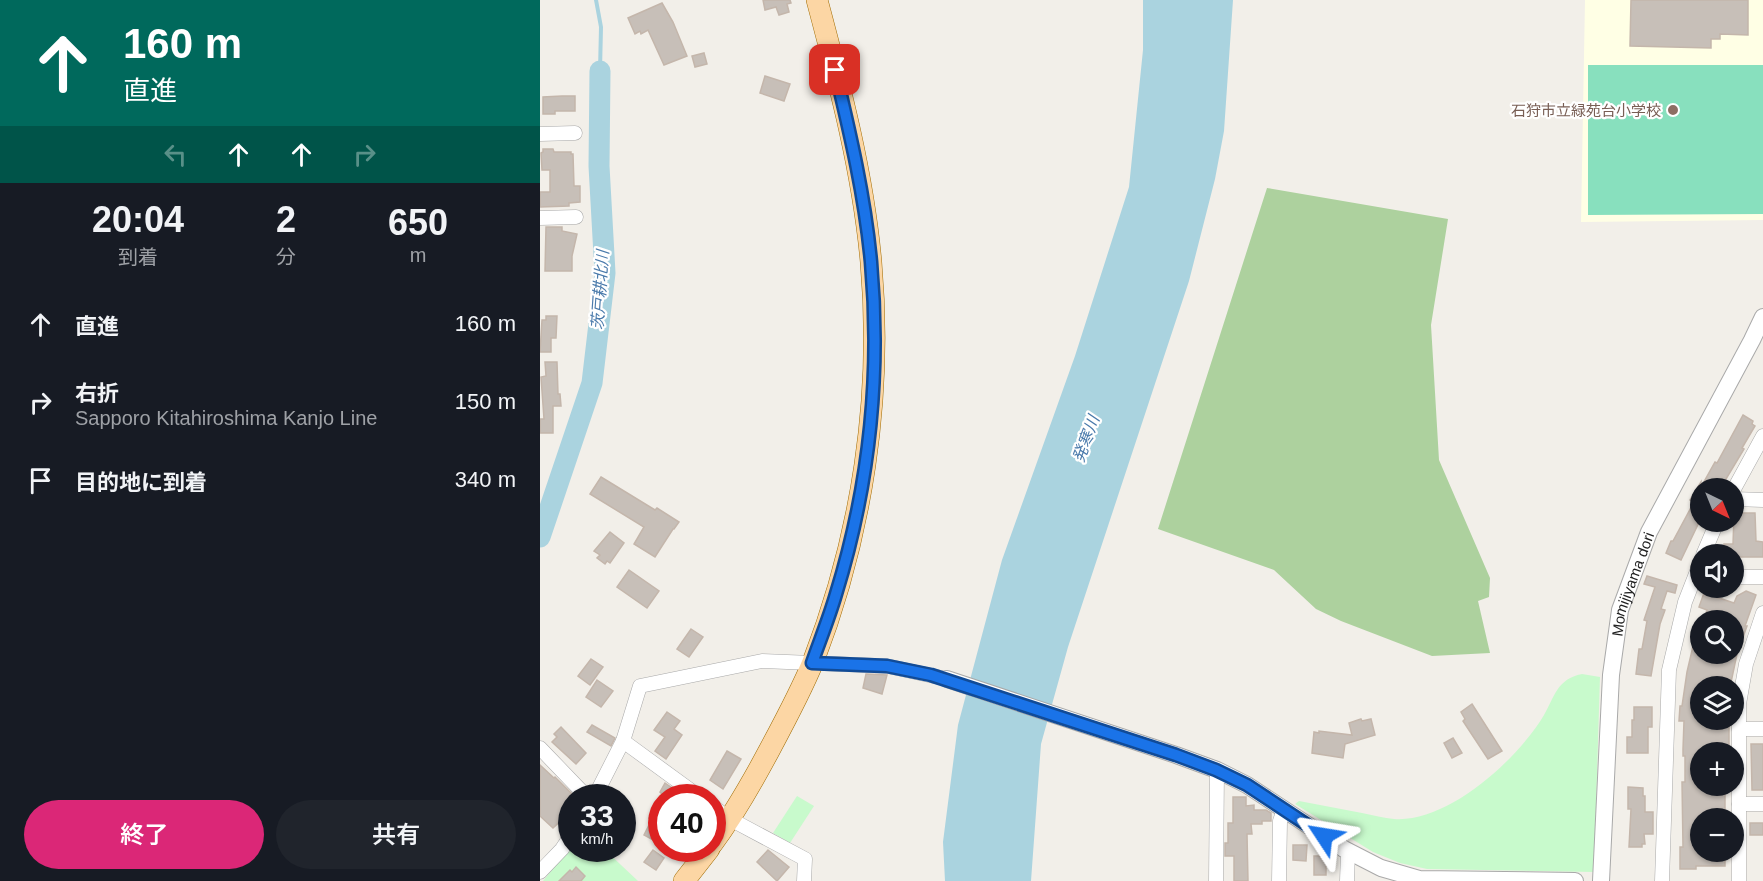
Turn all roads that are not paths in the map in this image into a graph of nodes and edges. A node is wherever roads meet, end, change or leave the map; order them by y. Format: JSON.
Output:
{"nodes":[{"id":1,"x":817,"y":0,"type":"edge"},
{"id":2,"x":575,"y":133,"type":"dead end"},
{"id":3,"x":540,"y":134,"type":"edge"},
{"id":4,"x":576,"y":217,"type":"dead end"},
{"id":5,"x":540,"y":218,"type":"edge"},
{"id":6,"x":1763,"y":317,"type":"edge"},
{"id":7,"x":1758,"y":340,"type":"edge"},
{"id":8,"x":1763,"y":436,"type":"edge"},
{"id":9,"x":1740,"y":478,"type":"edge"},
{"id":10,"x":1744,"y":499,"type":"edge"},
{"id":11,"x":1763,"y":500,"type":"edge"},
{"id":12,"x":1744,"y":577,"type":"edge"},
{"id":13,"x":1763,"y":577,"type":"edge"},
{"id":14,"x":1690,"y":592,"type":"edge"},
{"id":15,"x":1763,"y":613,"type":"edge"},
{"id":16,"x":1757,"y":651,"type":"edge"},
{"id":17,"x":812,"y":663,"type":"junction"},
{"id":18,"x":947,"y":679,"type":"joint"},
{"id":19,"x":1744,"y":689,"type":"edge"},
{"id":20,"x":1744,"y":729,"type":"edge"},
{"id":21,"x":1763,"y":729,"type":"edge"},
{"id":22,"x":1739,"y":730,"type":"edge"},
{"id":23,"x":623,"y":741,"type":"junction"},
{"id":24,"x":540,"y":748,"type":"edge"},
{"id":25,"x":1216,"y":770,"type":"junction"},
{"id":26,"x":575,"y":784,"type":"edge"},
{"id":27,"x":601,"y":784,"type":"edge"},
{"id":28,"x":682,"y":784,"type":"edge"},
{"id":29,"x":1739,"y":804,"type":"junction"},
{"id":30,"x":1763,"y":804,"type":"edge"},
{"id":31,"x":1284,"y":810,"type":"junction"},
{"id":32,"x":726,"y":816,"type":"edge"},
{"id":33,"x":730,"y":819,"type":"junction"},
{"id":34,"x":726,"y":825,"type":"edge"},
{"id":35,"x":1348,"y":851,"type":"junction"},
{"id":36,"x":558,"y":852,"type":"edge"},
{"id":37,"x":699,"y":862,"type":"edge"},
{"id":38,"x":543,"y":864,"type":"edge"},
{"id":39,"x":1414,"y":879,"type":"edge"},
{"id":40,"x":684,"y":881,"type":"edge"},
{"id":41,"x":804,"y":881,"type":"edge"},
{"id":42,"x":1216,"y":881,"type":"edge"},
{"id":43,"x":1279,"y":881,"type":"edge"},
{"id":44,"x":1347,"y":881,"type":"edge"},
{"id":45,"x":1479,"y":881,"type":"edge"},
{"id":46,"x":1575,"y":881,"type":"edge"},
{"id":47,"x":1601,"y":881,"type":"edge"},
{"id":48,"x":1662,"y":881,"type":"edge"},
{"id":49,"x":1740,"y":881,"type":"edge"}],
"edges":[{"from":1,"to":17,"type":"main road"},
{"from":2,"to":3,"type":"street"},
{"from":4,"to":5,"type":"street"},
{"from":6,"to":7,"type":"street","name":"Momijiyama dori"},
{"from":7,"to":47,"type":"street","name":"Momijiyama dori"},
{"from":8,"to":9,"type":"street"},
{"from":10,"to":11,"type":"street"},
{"from":12,"to":13,"type":"street"},
{"from":14,"to":48,"type":"street"},
{"from":15,"to":16,"type":"street"},
{"from":16,"to":19,"type":"street"},
{"from":17,"to":18,"type":"street"},
{"from":17,"to":23,"type":"street"},
{"from":17,"to":33,"type":"main road"},
{"from":18,"to":25,"type":"street"},
{"from":20,"to":21,"type":"street"},
{"from":22,"to":29,"type":"street"},
{"from":23,"to":27,"type":"street"},
{"from":23,"to":28,"type":"street"},
{"from":24,"to":26,"type":"street"},
{"from":25,"to":31,"type":"street"},
{"from":25,"to":42,"type":"street"},
{"from":29,"to":30,"type":"street"},
{"from":29,"to":49,"type":"street"},
{"from":31,"to":35,"type":"street"},
{"from":31,"to":43,"type":"street"},
{"from":32,"to":33,"type":"street"},
{"from":33,"to":34,"type":"main road"},
{"from":33,"to":41,"type":"street"},
{"from":35,"to":39,"type":"street"},
{"from":35,"to":44,"type":"street"},
{"from":36,"to":38,"type":"street"},
{"from":37,"to":40,"type":"main road"},
{"from":39,"to":45,"type":"street"},
{"from":45,"to":46,"type":"street"}]}
